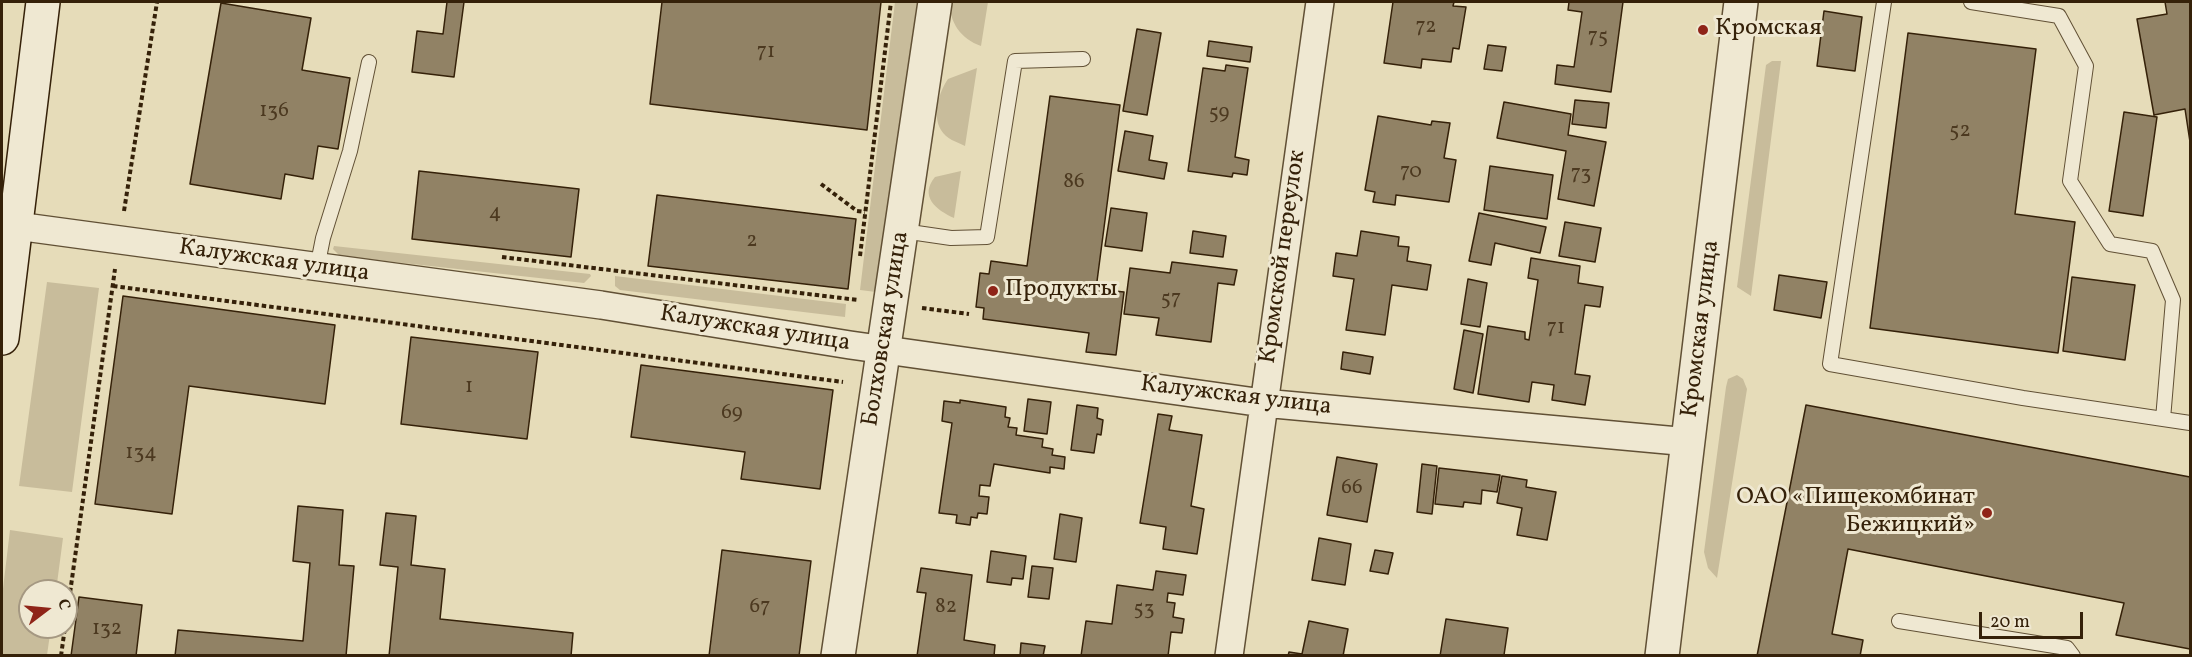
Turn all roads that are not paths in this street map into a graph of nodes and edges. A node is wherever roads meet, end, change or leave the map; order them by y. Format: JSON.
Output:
{"nodes":[{"id":1,"x":43,"y":2,"type":"edge"},
{"id":2,"x":935,"y":2,"type":"edge"},
{"id":3,"x":1320,"y":2,"type":"edge"},
{"id":4,"x":1741,"y":2,"type":"edge"},
{"id":5,"x":1884,"y":2,"type":"edge"},
{"id":6,"x":1971,"y":2,"type":"edge"},
{"id":7,"x":1083,"y":59,"type":"dead end"},
{"id":8,"x":369,"y":62,"type":"dead end"},
{"id":9,"x":9,"y":225,"type":"edge"},
{"id":10,"x":903,"y":231,"type":"junction"},
{"id":11,"x":317,"y":268,"type":"junction"},
{"id":12,"x":2,"y":338,"type":"edge"},
{"id":13,"x":883,"y":350,"type":"junction"},
{"id":14,"x":1263,"y":403,"type":"junction"},
{"id":15,"x":2163,"y":419,"type":"junction"},
{"id":16,"x":2190,"y":423,"type":"edge"},
{"id":17,"x":1689,"y":442,"type":"junction"},
{"id":18,"x":1899,"y":621,"type":"dead end"},
{"id":19,"x":838,"y":656,"type":"edge"},
{"id":20,"x":1229,"y":656,"type":"edge"},
{"id":21,"x":1662,"y":656,"type":"edge"},
{"id":22,"x":2073,"y":656,"type":"edge"}],
"edges":[{"from":1,"to":9,"type":"street"},
{"from":2,"to":10,"type":"street","name":"Болховская улица"},
{"from":3,"to":14,"type":"street","name":"Кромской переулок"},
{"from":4,"to":17,"type":"street","name":"Кромская улица"},
{"from":5,"to":15,"type":"lane"},
{"from":6,"to":15,"type":"lane"},
{"from":7,"to":10,"type":"lane"},
{"from":8,"to":11,"type":"lane"},
{"from":9,"to":11,"type":"street","name":"Калужская улица"},
{"from":9,"to":12,"type":"street"},
{"from":10,"to":13,"type":"street","name":"Болховская улица"},
{"from":11,"to":13,"type":"street","name":"Калужская улица"},
{"from":13,"to":14,"type":"street","name":"Калужская улица"},
{"from":13,"to":19,"type":"street","name":"Болховская улица"},
{"from":14,"to":17,"type":"street","name":"Калужская улица"},
{"from":14,"to":20,"type":"street","name":"Кромской переулок"},
{"from":15,"to":16,"type":"lane"},
{"from":17,"to":21,"type":"street","name":"Кромская улица"},
{"from":18,"to":22,"type":"lane"}]}
